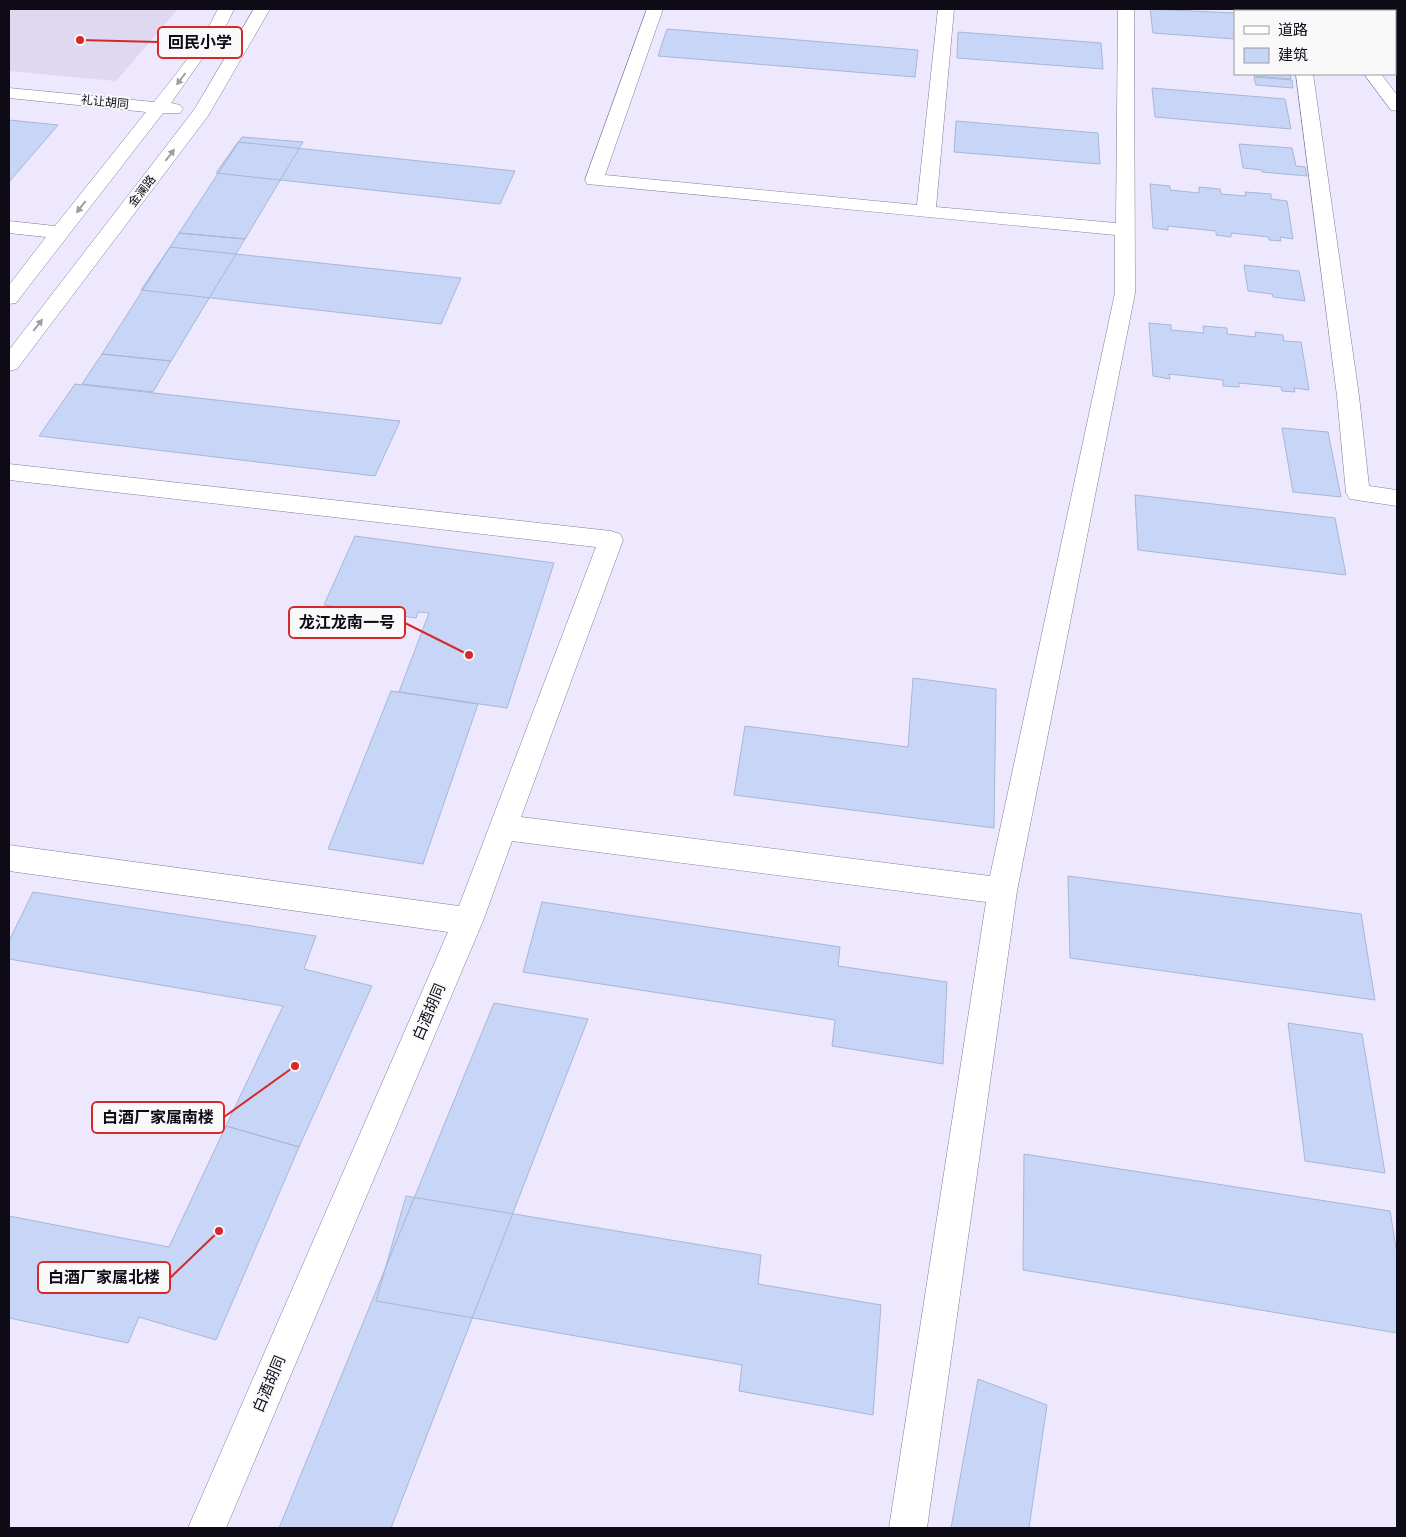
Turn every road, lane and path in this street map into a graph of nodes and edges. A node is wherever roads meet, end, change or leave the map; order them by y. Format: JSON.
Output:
{"nodes":[{"id":1,"x":226,"y":9,"type":"edge"},
{"id":2,"x":262,"y":9,"type":"edge"},
{"id":3,"x":655,"y":9,"type":"edge"},
{"id":4,"x":946,"y":9,"type":"edge"},
{"id":5,"x":1126,"y":9,"type":"edge"},
{"id":6,"x":1304,"y":75,"type":"edge"},
{"id":7,"x":1373,"y":75,"type":"edge"},
{"id":8,"x":9,"y":93,"type":"edge"},
{"id":9,"x":1397,"y":106,"type":"edge"},
{"id":10,"x":159,"y":108,"type":"junction"},
{"id":11,"x":202,"y":112,"type":"junction"},
{"id":12,"x":926,"y":212,"type":"junction"},
{"id":13,"x":9,"y":227,"type":"edge"},
{"id":14,"x":1124,"y":230,"type":"junction"},
{"id":15,"x":61,"y":232,"type":"junction"},
{"id":16,"x":9,"y":298,"type":"edge"},
{"id":17,"x":9,"y":364,"type":"edge"},
{"id":18,"x":9,"y":472,"type":"edge"},
{"id":19,"x":1397,"y":498,"type":"edge"},
{"id":20,"x":503,"y":826,"type":"junction"},
{"id":21,"x":9,"y":858,"type":"edge"},
{"id":22,"x":1002,"y":891,"type":"junction"},
{"id":23,"x":468,"y":922,"type":"junction"},
{"id":24,"x":208,"y":1528,"type":"edge"},
{"id":25,"x":908,"y":1528,"type":"edge"}],
"edges":[{"from":1,"to":10,"type":"street","one_way":true},
{"from":2,"to":11,"type":"street","name":"金澜路"},
{"from":3,"to":12,"type":"street"},
{"from":4,"to":12,"type":"street"},
{"from":5,"to":14,"type":"street"},
{"from":6,"to":19,"type":"street"},
{"from":7,"to":9,"type":"street"},
{"from":8,"to":10,"type":"street","name":"礼让胡同"},
{"from":10,"to":11,"type":"street","name":"礼让胡同"},
{"from":10,"to":15,"type":"street","one_way":true},
{"from":17,"to":11,"type":"street","name":"金澜路","one_way":true},
{"from":12,"to":14,"type":"street"},
{"from":13,"to":15,"type":"street"},
{"from":14,"to":22,"type":"street"},
{"from":15,"to":16,"type":"street"},
{"from":18,"to":20,"type":"street","name":"白酒胡同"},
{"from":20,"to":22,"type":"street"},
{"from":20,"to":23,"type":"street","name":"白酒胡同"},
{"from":21,"to":23,"type":"street"},
{"from":22,"to":25,"type":"street"},
{"from":23,"to":24,"type":"street","name":"白酒胡同"}]}
